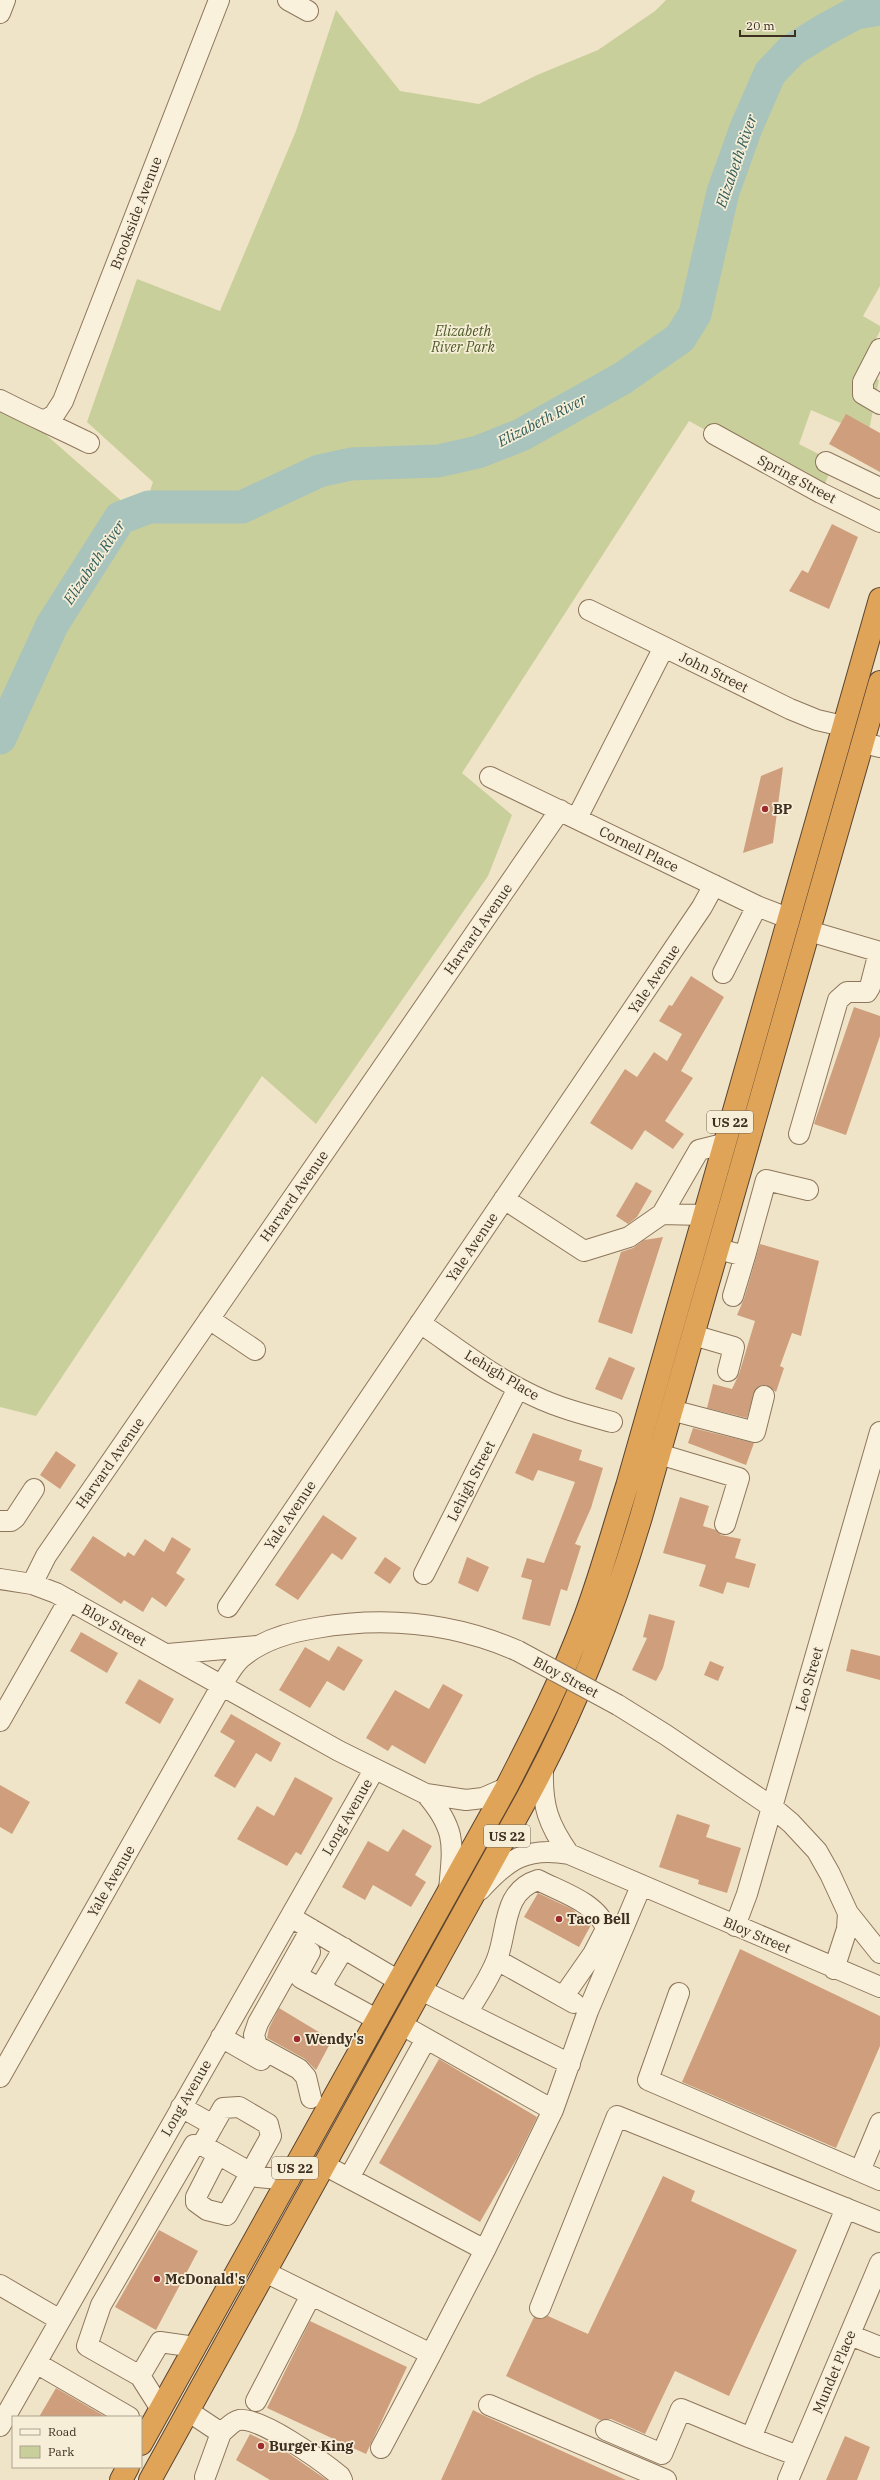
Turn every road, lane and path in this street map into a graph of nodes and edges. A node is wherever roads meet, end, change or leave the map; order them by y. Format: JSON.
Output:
{"nodes":[{"id":1,"x":5,"y":0,"type":"edge"},
{"id":2,"x":219,"y":0,"type":"edge"},
{"id":3,"x":288,"y":0,"type":"edge"},
{"id":4,"x":308,"y":11,"type":"dead end"},
{"id":5,"x":0,"y":13,"type":"edge"},
{"id":6,"x":880,"y":349,"type":"edge"},
{"id":7,"x":0,"y":400,"type":"edge"},
{"id":8,"x":880,"y":404,"type":"edge"},
{"id":9,"x":46,"y":420,"type":"junction"},
{"id":10,"x":714,"y":434,"type":"dead end"},
{"id":11,"x":88,"y":443,"type":"dead end"},
{"id":12,"x":826,"y":462,"type":"dead end"},
{"id":13,"x":850,"y":474,"type":"junction"},
{"id":14,"x":880,"y":488,"type":"edge"},
{"id":15,"x":837,"y":502,"type":"junction"},
{"id":16,"x":880,"y":522,"type":"edge"},
{"id":17,"x":880,"y":599,"type":"edge"},
{"id":18,"x":589,"y":610,"type":"dead end"},
{"id":19,"x":664,"y":647,"type":"junction"},
{"id":20,"x":880,"y":682,"type":"edge"},
{"id":21,"x":843,"y":726,"type":"junction"},
{"id":22,"x":871,"y":745,"type":"edge"},
{"id":23,"x":490,"y":777,"type":"dead end"},
{"id":24,"x":568,"y":814,"type":"junction"},
{"id":25,"x":714,"y":886,"type":"junction"},
{"id":26,"x":757,"y":906,"type":"junction"},
{"id":27,"x":788,"y":918,"type":"junction"},
{"id":28,"x":809,"y":931,"type":"junction"},
{"id":29,"x":880,"y":952,"type":"edge"},
{"id":30,"x":723,"y":974,"type":"dead end"},
{"id":31,"x":799,"y":1134,"type":"dead end"},
{"id":32,"x":723,"y":1144,"type":"junction"},
{"id":33,"x":739,"y":1174,"type":"junction"},
{"id":34,"x":766,"y":1180,"type":"junction"},
{"id":35,"x":808,"y":1190,"type":"dead end"},
{"id":36,"x":504,"y":1199,"type":"junction"},
{"id":37,"x":662,"y":1214,"type":"junction"},
{"id":38,"x":703,"y":1216,"type":"junction"},
{"id":39,"x":718,"y":1249,"type":"junction"},
{"id":40,"x":745,"y":1256,"type":"junction"},
{"id":41,"x":733,"y":1296,"type":"dead end"},
{"id":42,"x":209,"y":1320,"type":"junction"},
{"id":43,"x":420,"y":1323,"type":"junction"},
{"id":44,"x":693,"y":1335,"type":"junction"},
{"id":45,"x":255,"y":1350,"type":"dead end"},
{"id":46,"x":728,"y":1371,"type":"dead end"},
{"id":47,"x":518,"y":1388,"type":"junction"},
{"id":48,"x":764,"y":1396,"type":"dead end"},
{"id":49,"x":671,"y":1410,"type":"junction"},
{"id":50,"x":612,"y":1422,"type":"dead end"},
{"id":51,"x":880,"y":1432,"type":"edge"},
{"id":52,"x":659,"y":1454,"type":"junction"},
{"id":53,"x":34,"y":1489,"type":"dead end"},
{"id":54,"x":0,"y":1521,"type":"edge"},
{"id":55,"x":726,"y":1524,"type":"dead end"},
{"id":56,"x":424,"y":1574,"type":"dead end"},
{"id":57,"x":0,"y":1579,"type":"edge"},
{"id":58,"x":32,"y":1584,"type":"junction"},
{"id":59,"x":69,"y":1600,"type":"junction"},
{"id":60,"x":228,"y":1607,"type":"dead end"},
{"id":61,"x":259,"y":1646,"type":"junction"},
{"id":62,"x":168,"y":1654,"type":"junction"},
{"id":63,"x":222,"y":1685,"type":"junction"},
{"id":64,"x":0,"y":1721,"type":"edge"},
{"id":65,"x":374,"y":1770,"type":"junction"},
{"id":66,"x":543,"y":1770,"type":"junction"},
{"id":67,"x":506,"y":1788,"type":"junction"},
{"id":68,"x":426,"y":1794,"type":"junction"},
{"id":69,"x":772,"y":1807,"type":"junction"},
{"id":70,"x":569,"y":1854,"type":"junction"},
{"id":71,"x":641,"y":1886,"type":"junction"},
{"id":72,"x":449,"y":1892,"type":"junction"},
{"id":73,"x":470,"y":1902,"type":"junction"},
{"id":74,"x":848,"y":1913,"type":"junction"},
{"id":75,"x":289,"y":1916,"type":"junction"},
{"id":76,"x":735,"y":1926,"type":"junction"},
{"id":77,"x":315,"y":1932,"type":"junction"},
{"id":78,"x":344,"y":1948,"type":"junction"},
{"id":79,"x":880,"y":1953,"type":"edge"},
{"id":80,"x":497,"y":1960,"type":"junction"},
{"id":81,"x":834,"y":1969,"type":"junction"},
{"id":82,"x":399,"y":1981,"type":"junction"},
{"id":83,"x":880,"y":1987,"type":"edge"},
{"id":84,"x":421,"y":1990,"type":"junction"},
{"id":85,"x":327,"y":1992,"type":"junction"},
{"id":86,"x":679,"y":1993,"type":"dead end"},
{"id":87,"x":563,"y":1997,"type":"junction"},
{"id":88,"x":588,"y":2011,"type":"junction"},
{"id":89,"x":467,"y":2013,"type":"junction"},
{"id":90,"x":378,"y":2020,"type":"junction"},
{"id":91,"x":402,"y":2025,"type":"junction"},
{"id":92,"x":221,"y":2037,"type":"junction"},
{"id":93,"x":426,"y":2039,"type":"junction"},
{"id":94,"x":259,"y":2053,"type":"junction"},
{"id":95,"x":570,"y":2064,"type":"junction"},
{"id":96,"x":0,"y":2077,"type":"edge"},
{"id":97,"x":319,"y":2105,"type":"junction"},
{"id":98,"x":181,"y":2107,"type":"junction"},
{"id":99,"x":553,"y":2110,"type":"junction"},
{"id":100,"x":880,"y":2123,"type":"edge"},
{"id":101,"x":213,"y":2125,"type":"junction"},
{"id":102,"x":210,"y":2150,"type":"junction"},
{"id":103,"x":324,"y":2165,"type":"junction"},
{"id":104,"x":860,"y":2171,"type":"junction"},
{"id":105,"x":252,"y":2173,"type":"junction"},
{"id":106,"x":349,"y":2178,"type":"junction"},
{"id":107,"x":288,"y":2180,"type":"junction"},
{"id":108,"x":880,"y":2180,"type":"edge"},
{"id":109,"x":846,"y":2208,"type":"junction"},
{"id":110,"x":880,"y":2222,"type":"edge"},
{"id":111,"x":485,"y":2250,"type":"junction"},
{"id":112,"x":880,"y":2263,"type":"edge"},
{"id":113,"x":264,"y":2272,"type":"junction"},
{"id":114,"x":0,"y":2285,"type":"edge"},
{"id":115,"x":311,"y":2295,"type":"junction"},
{"id":116,"x":74,"y":2296,"type":"junction"},
{"id":117,"x":101,"y":2305,"type":"junction"},
{"id":118,"x":540,"y":2308,"type":"dead end"},
{"id":119,"x":60,"y":2320,"type":"junction"},
{"id":120,"x":850,"y":2335,"type":"junction"},
{"id":121,"x":196,"y":2347,"type":"junction"},
{"id":122,"x":880,"y":2347,"type":"edge"},
{"id":123,"x":431,"y":2354,"type":"junction"},
{"id":124,"x":36,"y":2363,"type":"junction"},
{"id":125,"x":140,"y":2376,"type":"junction"},
{"id":126,"x":256,"y":2401,"type":"dead end"},
{"id":127,"x":489,"y":2405,"type":"dead end"},
{"id":128,"x":160,"y":2409,"type":"junction"},
{"id":129,"x":188,"y":2411,"type":"junction"},
{"id":130,"x":127,"y":2416,"type":"edge"},
{"id":131,"x":0,"y":2426,"type":"edge"},
{"id":132,"x":606,"y":2430,"type":"dead end"},
{"id":133,"x":144,"y":2432,"type":"edge"},
{"id":134,"x":222,"y":2433,"type":"junction"},
{"id":135,"x":751,"y":2438,"type":"junction"},
{"id":136,"x":381,"y":2448,"type":"dead end"},
{"id":137,"x":798,"y":2456,"type":"junction"},
{"id":138,"x":127,"y":2468,"type":"edge"},
{"id":139,"x":204,"y":2477,"type":"dead end"},
{"id":140,"x":121,"y":2480,"type":"edge"},
{"id":141,"x":150,"y":2480,"type":"edge"},
{"id":142,"x":342,"y":2480,"type":"edge"},
{"id":143,"x":666,"y":2480,"type":"edge"},
{"id":144,"x":788,"y":2480,"type":"edge"}],
"edges":[{"from":1,"to":5,"type":"street"},
{"from":2,"to":9,"type":"street","name":"Brookside Avenue"},
{"from":3,"to":4,"type":"street"},
{"from":6,"to":8,"type":"street"},
{"from":7,"to":9,"type":"street"},
{"from":9,"to":11,"type":"street"},
{"from":10,"to":15,"type":"street","name":"Spring Street"},
{"from":12,"to":13,"type":"street"},
{"from":13,"to":14,"type":"street"},
{"from":13,"to":15,"type":"street"},
{"from":15,"to":16,"type":"street","name":"Spring Street"},
{"from":17,"to":21,"type":"highway","number":"US 22"},
{"from":18,"to":19,"type":"street","name":"John Street"},
{"from":19,"to":21,"type":"street","name":"John Street"},
{"from":19,"to":24,"type":"street","name":"Harvard Avenue"},
{"from":20,"to":22,"type":"highway","number":"US 22"},
{"from":21,"to":27,"type":"highway","number":"US 22"},
{"from":22,"to":28,"type":"highway","number":"US 22"},
{"from":23,"to":24,"type":"street","name":"Cornell Place"},
{"from":24,"to":25,"type":"street","name":"Cornell Place"},
{"from":24,"to":42,"type":"street","name":"Harvard Avenue"},
{"from":25,"to":26,"type":"street","name":"Cornell Place"},
{"from":25,"to":36,"type":"street","name":"Yale Avenue"},
{"from":26,"to":27,"type":"street","name":"Cornell Place"},
{"from":26,"to":30,"type":"street"},
{"from":27,"to":32,"type":"highway","number":"US 22"},
{"from":28,"to":29,"type":"street"},
{"from":28,"to":33,"type":"highway","number":"US 22"},
{"from":29,"to":31,"type":"street"},
{"from":32,"to":37,"type":"street"},
{"from":32,"to":38,"type":"highway","number":"US 22"},
{"from":33,"to":34,"type":"street"},
{"from":33,"to":39,"type":"highway","number":"US 22"},
{"from":34,"to":35,"type":"street"},
{"from":34,"to":40,"type":"street"},
{"from":36,"to":37,"type":"street"},
{"from":36,"to":43,"type":"street","name":"Yale Avenue"},
{"from":37,"to":38,"type":"street"},
{"from":38,"to":67,"type":"highway","number":"US 22"},
{"from":39,"to":40,"type":"street"},
{"from":39,"to":44,"type":"highway","number":"US 22"},
{"from":40,"to":41,"type":"street"},
{"from":42,"to":45,"type":"street"},
{"from":42,"to":58,"type":"street","name":"Harvard Avenue"},
{"from":43,"to":47,"type":"street","name":"Lehigh Place"},
{"from":43,"to":60,"type":"street","name":"Yale Avenue"},
{"from":44,"to":46,"type":"street"},
{"from":44,"to":49,"type":"highway","number":"US 22"},
{"from":47,"to":50,"type":"street","name":"Lehigh Place"},
{"from":47,"to":56,"type":"street","name":"Lehigh Street"},
{"from":48,"to":49,"type":"street"},
{"from":49,"to":52,"type":"highway","number":"US 22"},
{"from":51,"to":69,"type":"street","name":"Leo Street"},
{"from":52,"to":55,"type":"street"},
{"from":52,"to":66,"type":"highway","number":"US 22"},
{"from":53,"to":54,"type":"street"},
{"from":57,"to":58,"type":"street","name":"Bloy Street"},
{"from":58,"to":59,"type":"street","name":"Bloy Street"},
{"from":59,"to":62,"type":"street","name":"Bloy Street"},
{"from":59,"to":64,"type":"street"},
{"from":61,"to":62,"type":"street"},
{"from":61,"to":63,"type":"street","name":"Bloy Street"},
{"from":61,"to":69,"type":"street","name":"Bloy Street","bridge":true},
{"from":62,"to":63,"type":"street","name":"Bloy Street"},
{"from":63,"to":65,"type":"street","name":"Bloy Street"},
{"from":63,"to":96,"type":"street","name":"Yale Avenue"},
{"from":65,"to":68,"type":"street","name":"Bloy Street"},
{"from":65,"to":75,"type":"street","name":"Long Avenue"},
{"from":66,"to":70,"type":"street"},
{"from":66,"to":73,"type":"highway","number":"US 22"},
{"from":67,"to":68,"type":"street","name":"Bloy Street"},
{"from":67,"to":72,"type":"highway","number":"US 22"},
{"from":68,"to":72,"type":"street","name":"Bloy Street"},
{"from":69,"to":74,"type":"street","name":"Bloy Street"},
{"from":69,"to":76,"type":"street","name":"Leo Street"},
{"from":70,"to":71,"type":"street","name":"Bloy Street"},
{"from":70,"to":73,"type":"street","name":"Bloy Street"},
{"from":71,"to":76,"type":"street","name":"Bloy Street"},
{"from":71,"to":88,"type":"street"},
{"from":72,"to":82,"type":"highway","number":"US 22"},
{"from":73,"to":84,"type":"highway","number":"US 22"},
{"from":74,"to":79,"type":"street","name":"Bloy Street"},
{"from":74,"to":81,"type":"street"},
{"from":75,"to":77,"type":"street"},
{"from":75,"to":92,"type":"street","name":"Long Avenue"},
{"from":76,"to":81,"type":"street","name":"Bloy Street"},
{"from":77,"to":78,"type":"street"},
{"from":77,"to":85,"type":"street"},
{"from":77,"to":94,"type":"street"},
{"from":78,"to":82,"type":"street"},
{"from":78,"to":85,"type":"street"},
{"from":80,"to":87,"type":"street"},
{"from":80,"to":87,"type":"street"},
{"from":80,"to":89,"type":"street"},
{"from":81,"to":83,"type":"street","name":"Bloy Street"},
{"from":82,"to":90,"type":"highway","number":"US 22"},
{"from":84,"to":89,"type":"street"},
{"from":84,"to":91,"type":"highway","number":"US 22"},
{"from":85,"to":90,"type":"street"},
{"from":86,"to":104,"type":"street"},
{"from":87,"to":88,"type":"street"},
{"from":88,"to":95,"type":"street"},
{"from":89,"to":95,"type":"street"},
{"from":90,"to":97,"type":"highway","number":"US 22"},
{"from":91,"to":93,"type":"street"},
{"from":91,"to":103,"type":"highway","number":"US 22"},
{"from":92,"to":94,"type":"street"},
{"from":92,"to":98,"type":"street","name":"Long Avenue"},
{"from":93,"to":99,"type":"street"},
{"from":93,"to":106,"type":"street"},
{"from":94,"to":97,"type":"street"},
{"from":95,"to":99,"type":"street"},
{"from":97,"to":107,"type":"highway","number":"US 22"},
{"from":98,"to":101,"type":"street"},
{"from":98,"to":116,"type":"street","name":"Long Avenue"},
{"from":99,"to":111,"type":"street"},
{"from":100,"to":104,"type":"street"},
{"from":101,"to":102,"type":"street"},
{"from":101,"to":105,"type":"street"},
{"from":102,"to":105,"type":"street"},
{"from":102,"to":105,"type":"street"},
{"from":102,"to":117,"type":"street"},
{"from":103,"to":106,"type":"street"},
{"from":103,"to":113,"type":"highway","number":"US 22"},
{"from":104,"to":108,"type":"street"},
{"from":105,"to":107,"type":"street"},
{"from":106,"to":111,"type":"street"},
{"from":107,"to":121,"type":"highway","number":"US 22"},
{"from":109,"to":110,"type":"street"},
{"from":109,"to":118,"type":"street"},
{"from":109,"to":135,"type":"street"},
{"from":111,"to":123,"type":"street"},
{"from":112,"to":120,"type":"street","name":"Mundet Place"},
{"from":113,"to":115,"type":"street"},
{"from":113,"to":129,"type":"highway","number":"US 22"},
{"from":114,"to":119,"type":"street"},
{"from":115,"to":123,"type":"street"},
{"from":115,"to":126,"type":"street"},
{"from":116,"to":117,"type":"street"},
{"from":116,"to":119,"type":"street","name":"Long Avenue"},
{"from":117,"to":125,"type":"street"},
{"from":119,"to":124,"type":"street","name":"Long Avenue"},
{"from":120,"to":122,"type":"street"},
{"from":120,"to":137,"type":"street","name":"Mundet Place"},
{"from":121,"to":125,"type":"street"},
{"from":121,"to":128,"type":"highway","number":"US 22"},
{"from":123,"to":136,"type":"street"},
{"from":124,"to":130,"type":"street"},
{"from":124,"to":131,"type":"street","name":"Long Avenue"},
{"from":125,"to":128,"type":"street"},
{"from":127,"to":143,"type":"street"},
{"from":128,"to":133,"type":"highway","number":"US 22"},
{"from":129,"to":134,"type":"street"},
{"from":129,"to":141,"type":"highway","number":"US 22"},
{"from":132,"to":135,"type":"street"},
{"from":134,"to":139,"type":"street"},
{"from":134,"to":142,"type":"street"},
{"from":135,"to":137,"type":"street"},
{"from":137,"to":144,"type":"street","name":"Mundet Place"},
{"from":138,"to":140,"type":"highway"}]}
